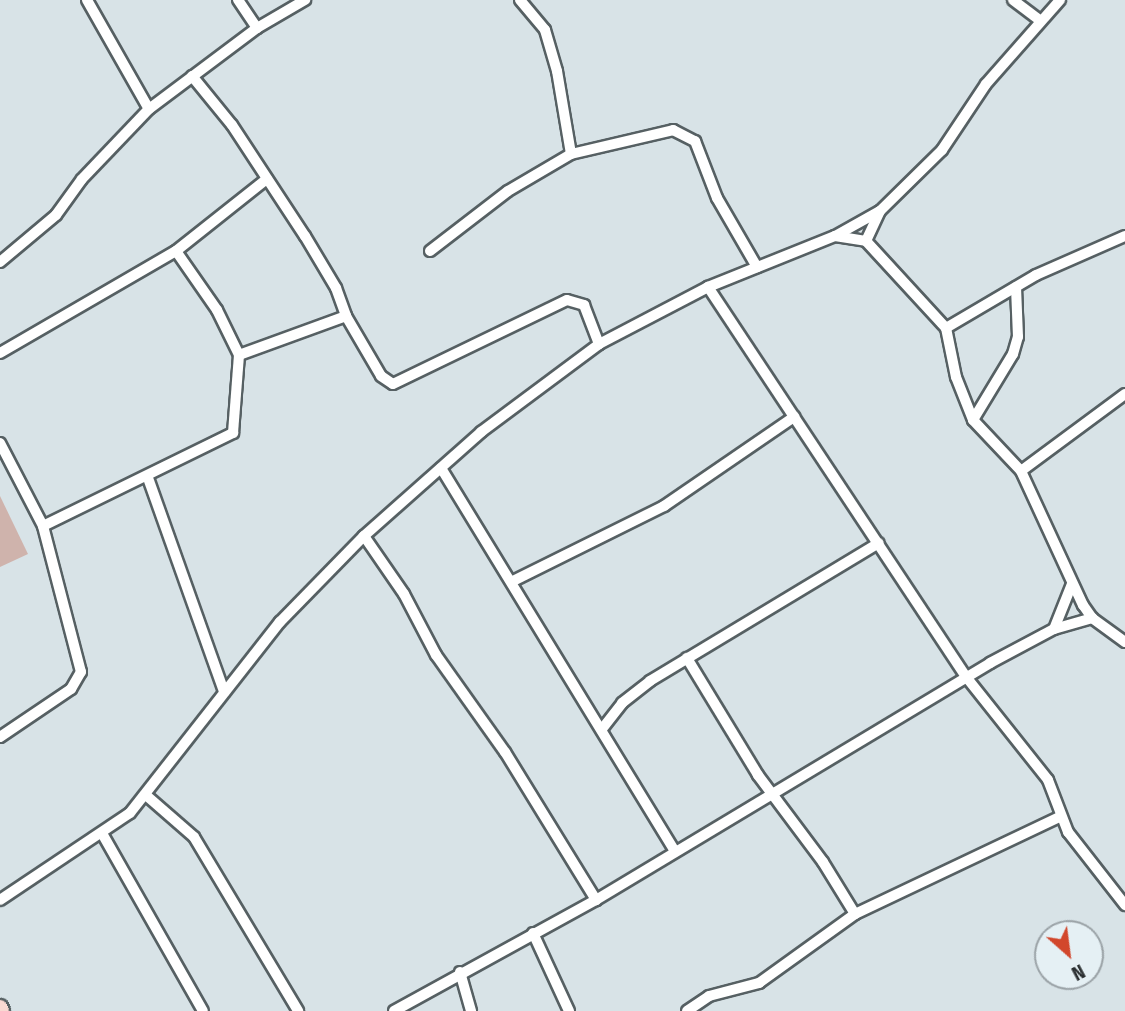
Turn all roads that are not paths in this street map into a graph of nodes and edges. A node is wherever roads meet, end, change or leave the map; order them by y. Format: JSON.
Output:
{"nodes":[{"id":1,"x":86,"y":0,"type":"edge"},
{"id":2,"x":238,"y":0,"type":"edge"},
{"id":3,"x":305,"y":0,"type":"edge"},
{"id":4,"x":520,"y":0,"type":"edge"},
{"id":5,"x":1013,"y":0,"type":"edge"},
{"id":6,"x":1060,"y":0,"type":"edge"},
{"id":7,"x":1040,"y":20,"type":"junction"},
{"id":8,"x":257,"y":28,"type":"junction"},
{"id":9,"x":192,"y":76,"type":"junction"},
{"id":10,"x":149,"y":109,"type":"junction"},
{"id":11,"x":571,"y":153,"type":"junction"},
{"id":12,"x":267,"y":179,"type":"junction"},
{"id":13,"x":880,"y":211,"type":"junction"},
{"id":14,"x":835,"y":236,"type":"junction"},
{"id":15,"x":1125,"y":236,"type":"edge"},
{"id":16,"x":866,"y":241,"type":"junction"},
{"id":17,"x":430,"y":250,"type":"dead end"},
{"id":18,"x":176,"y":251,"type":"junction"},
{"id":19,"x":0,"y":262,"type":"edge"},
{"id":20,"x":757,"y":267,"type":"junction"},
{"id":21,"x":708,"y":287,"type":"junction"},
{"id":22,"x":1016,"y":287,"type":"junction"},
{"id":23,"x":346,"y":316,"type":"junction"},
{"id":24,"x":946,"y":328,"type":"junction"},
{"id":25,"x":600,"y":344,"type":"junction"},
{"id":26,"x":0,"y":353,"type":"edge"},
{"id":27,"x":239,"y":355,"type":"junction"},
{"id":28,"x":1125,"y":394,"type":"edge"},
{"id":29,"x":794,"y":417,"type":"junction"},
{"id":30,"x":973,"y":420,"type":"junction"},
{"id":31,"x":0,"y":443,"type":"edge"},
{"id":32,"x":441,"y":468,"type":"junction"},
{"id":33,"x":1020,"y":471,"type":"junction"},
{"id":34,"x":148,"y":478,"type":"junction"},
{"id":35,"x":43,"y":526,"type":"junction"},
{"id":36,"x":364,"y":536,"type":"junction"},
{"id":37,"x":878,"y":543,"type":"junction"},
{"id":38,"x":513,"y":581,"type":"junction"},
{"id":39,"x":1072,"y":584,"type":"junction"},
{"id":40,"x":1092,"y":618,"type":"junction"},
{"id":41,"x":1054,"y":629,"type":"junction"},
{"id":42,"x":1125,"y":642,"type":"edge"},
{"id":43,"x":687,"y":658,"type":"junction"},
{"id":44,"x":967,"y":678,"type":"junction"},
{"id":45,"x":224,"y":692,"type":"junction"},
{"id":46,"x":602,"y":729,"type":"junction"},
{"id":47,"x":0,"y":737,"type":"edge"},
{"id":48,"x":770,"y":793,"type":"junction"},
{"id":49,"x":147,"y":796,"type":"junction"},
{"id":50,"x":1061,"y":816,"type":"junction"},
{"id":51,"x":103,"y":835,"type":"junction"},
{"id":52,"x":675,"y":851,"type":"junction"},
{"id":53,"x":0,"y":900,"type":"edge"},
{"id":54,"x":596,"y":900,"type":"junction"},
{"id":55,"x":1125,"y":905,"type":"edge"},
{"id":56,"x":855,"y":914,"type":"junction"},
{"id":57,"x":533,"y":933,"type":"junction"},
{"id":58,"x":460,"y":972,"type":"junction"},
{"id":59,"x":203,"y":1011,"type":"edge"},
{"id":60,"x":298,"y":1011,"type":"edge"},
{"id":61,"x":394,"y":1011,"type":"edge"},
{"id":62,"x":471,"y":1011,"type":"edge"},
{"id":63,"x":569,"y":1011,"type":"edge"},
{"id":64,"x":687,"y":1011,"type":"edge"}],
"edges":[{"from":1,"to":10,"type":"street"},
{"from":2,"to":8,"type":"street"},
{"from":3,"to":8,"type":"street"},
{"from":4,"to":11,"type":"street"},
{"from":5,"to":7,"type":"street"},
{"from":6,"to":7,"type":"street"},
{"from":7,"to":13,"type":"street"},
{"from":8,"to":9,"type":"street"},
{"from":9,"to":10,"type":"street"},
{"from":9,"to":12,"type":"street"},
{"from":10,"to":19,"type":"street"},
{"from":11,"to":17,"type":"street"},
{"from":11,"to":20,"type":"street"},
{"from":12,"to":18,"type":"street"},
{"from":12,"to":23,"type":"street"},
{"from":13,"to":14,"type":"street"},
{"from":13,"to":16,"type":"street"},
{"from":14,"to":16,"type":"street"},
{"from":14,"to":20,"type":"street"},
{"from":15,"to":22,"type":"street"},
{"from":16,"to":24,"type":"street"},
{"from":18,"to":26,"type":"street"},
{"from":18,"to":27,"type":"street"},
{"from":20,"to":21,"type":"street"},
{"from":21,"to":25,"type":"street"},
{"from":21,"to":29,"type":"street"},
{"from":22,"to":24,"type":"street"},
{"from":22,"to":30,"type":"street"},
{"from":23,"to":25,"type":"street"},
{"from":23,"to":27,"type":"street"},
{"from":24,"to":30,"type":"street"},
{"from":25,"to":32,"type":"street"},
{"from":27,"to":34,"type":"street"},
{"from":28,"to":33,"type":"street"},
{"from":29,"to":37,"type":"street"},
{"from":29,"to":38,"type":"street"},
{"from":30,"to":33,"type":"street"},
{"from":31,"to":35,"type":"street"},
{"from":32,"to":36,"type":"street"},
{"from":32,"to":38,"type":"street"},
{"from":33,"to":39,"type":"street"},
{"from":34,"to":35,"type":"street"},
{"from":34,"to":45,"type":"street"},
{"from":35,"to":47,"type":"street"},
{"from":36,"to":45,"type":"street"},
{"from":36,"to":54,"type":"street"},
{"from":37,"to":43,"type":"street"},
{"from":37,"to":44,"type":"street"},
{"from":38,"to":46,"type":"street"},
{"from":39,"to":40,"type":"street"},
{"from":39,"to":41,"type":"street"},
{"from":40,"to":41,"type":"street"},
{"from":40,"to":42,"type":"street"},
{"from":41,"to":44,"type":"street"},
{"from":43,"to":46,"type":"street"},
{"from":43,"to":48,"type":"street"},
{"from":44,"to":48,"type":"street"},
{"from":44,"to":50,"type":"street"},
{"from":45,"to":49,"type":"street"},
{"from":46,"to":52,"type":"street"},
{"from":48,"to":52,"type":"street"},
{"from":48,"to":56,"type":"street"},
{"from":49,"to":51,"type":"street"},
{"from":49,"to":60,"type":"street"},
{"from":50,"to":55,"type":"street"},
{"from":50,"to":56,"type":"street"},
{"from":51,"to":53,"type":"street"},
{"from":51,"to":59,"type":"street"},
{"from":52,"to":54,"type":"street"},
{"from":54,"to":57,"type":"street"},
{"from":56,"to":64,"type":"street"},
{"from":57,"to":58,"type":"street"},
{"from":57,"to":63,"type":"street"},
{"from":58,"to":61,"type":"street"},
{"from":58,"to":62,"type":"street"}]}
